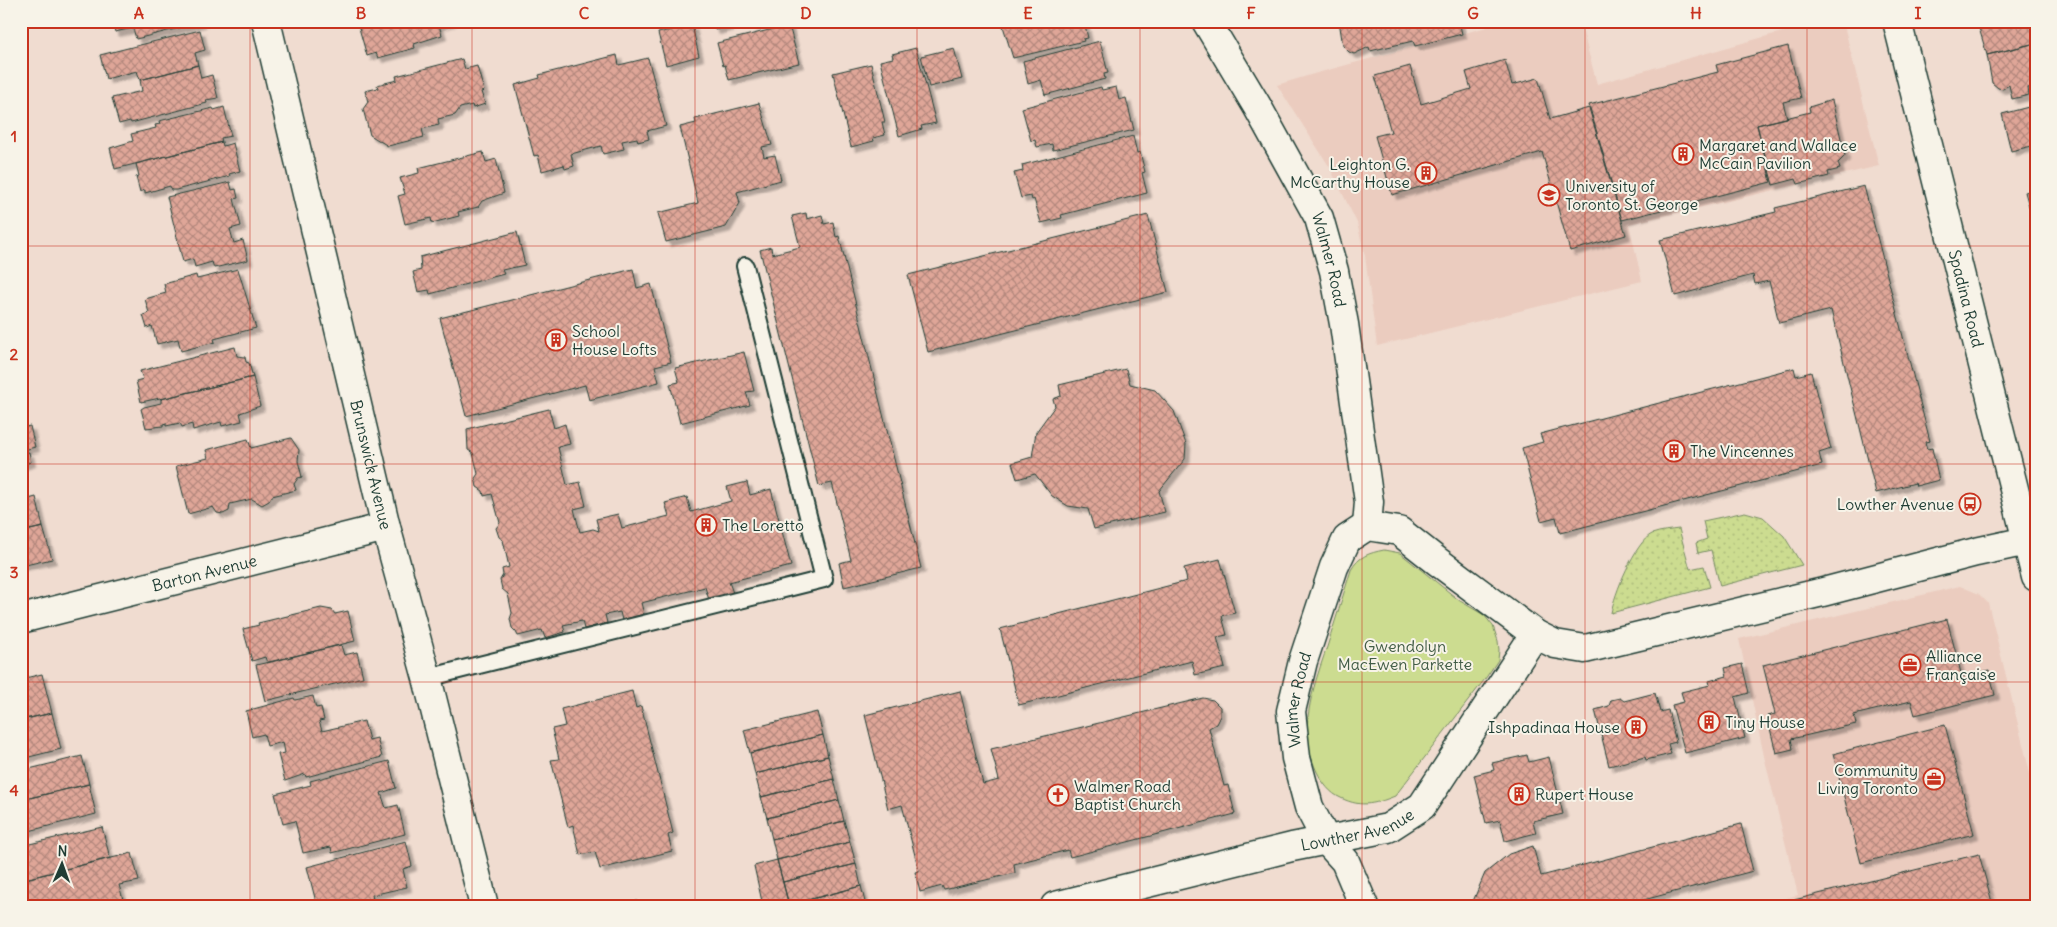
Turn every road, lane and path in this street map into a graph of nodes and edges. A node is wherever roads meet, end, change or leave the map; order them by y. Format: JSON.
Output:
{"nodes":[{"id":1,"x":266,"y":21,"type":"edge"},
{"id":2,"x":1206,"y":21,"type":"edge"},
{"id":3,"x":1897,"y":21,"type":"edge"},
{"id":4,"x":745,"y":266,"type":"dead end"},
{"id":5,"x":1367,"y":526,"type":"junction"},
{"id":6,"x":386,"y":527,"type":"junction"},
{"id":7,"x":2031,"y":539,"type":"edge"},
{"id":8,"x":2036,"y":577,"type":"edge"},
{"id":9,"x":21,"y":619,"type":"edge"},
{"id":10,"x":1534,"y":634,"type":"junction"},
{"id":11,"x":427,"y":678,"type":"junction"},
{"id":12,"x":1326,"y":840,"type":"junction"},
{"id":13,"x":484,"y":906,"type":"edge"},
{"id":14,"x":1055,"y":906,"type":"edge"},
{"id":15,"x":1364,"y":906,"type":"edge"}],
"edges":[{"from":1,"to":6,"type":"street","name":"Brunswick Avenue"},
{"from":2,"to":5,"type":"street","name":"Walmer Road"},
{"from":3,"to":7,"type":"street","name":"Spadina Road"},
{"from":4,"to":11,"type":"lane"},
{"from":5,"to":10,"type":"street"},
{"from":5,"to":12,"type":"street","name":"Walmer Road"},
{"from":6,"to":9,"type":"street","name":"Barton Avenue"},
{"from":6,"to":11,"type":"street","name":"Brunswick Avenue"},
{"from":7,"to":8,"type":"street","name":"Spadina Road"},
{"from":7,"to":10,"type":"street"},
{"from":10,"to":12,"type":"street","name":"Lowther Avenue"},
{"from":11,"to":13,"type":"street","name":"Brunswick Avenue"},
{"from":12,"to":14,"type":"street","name":"Lowther Avenue"},
{"from":12,"to":15,"type":"street","name":"Walmer Road"}]}
